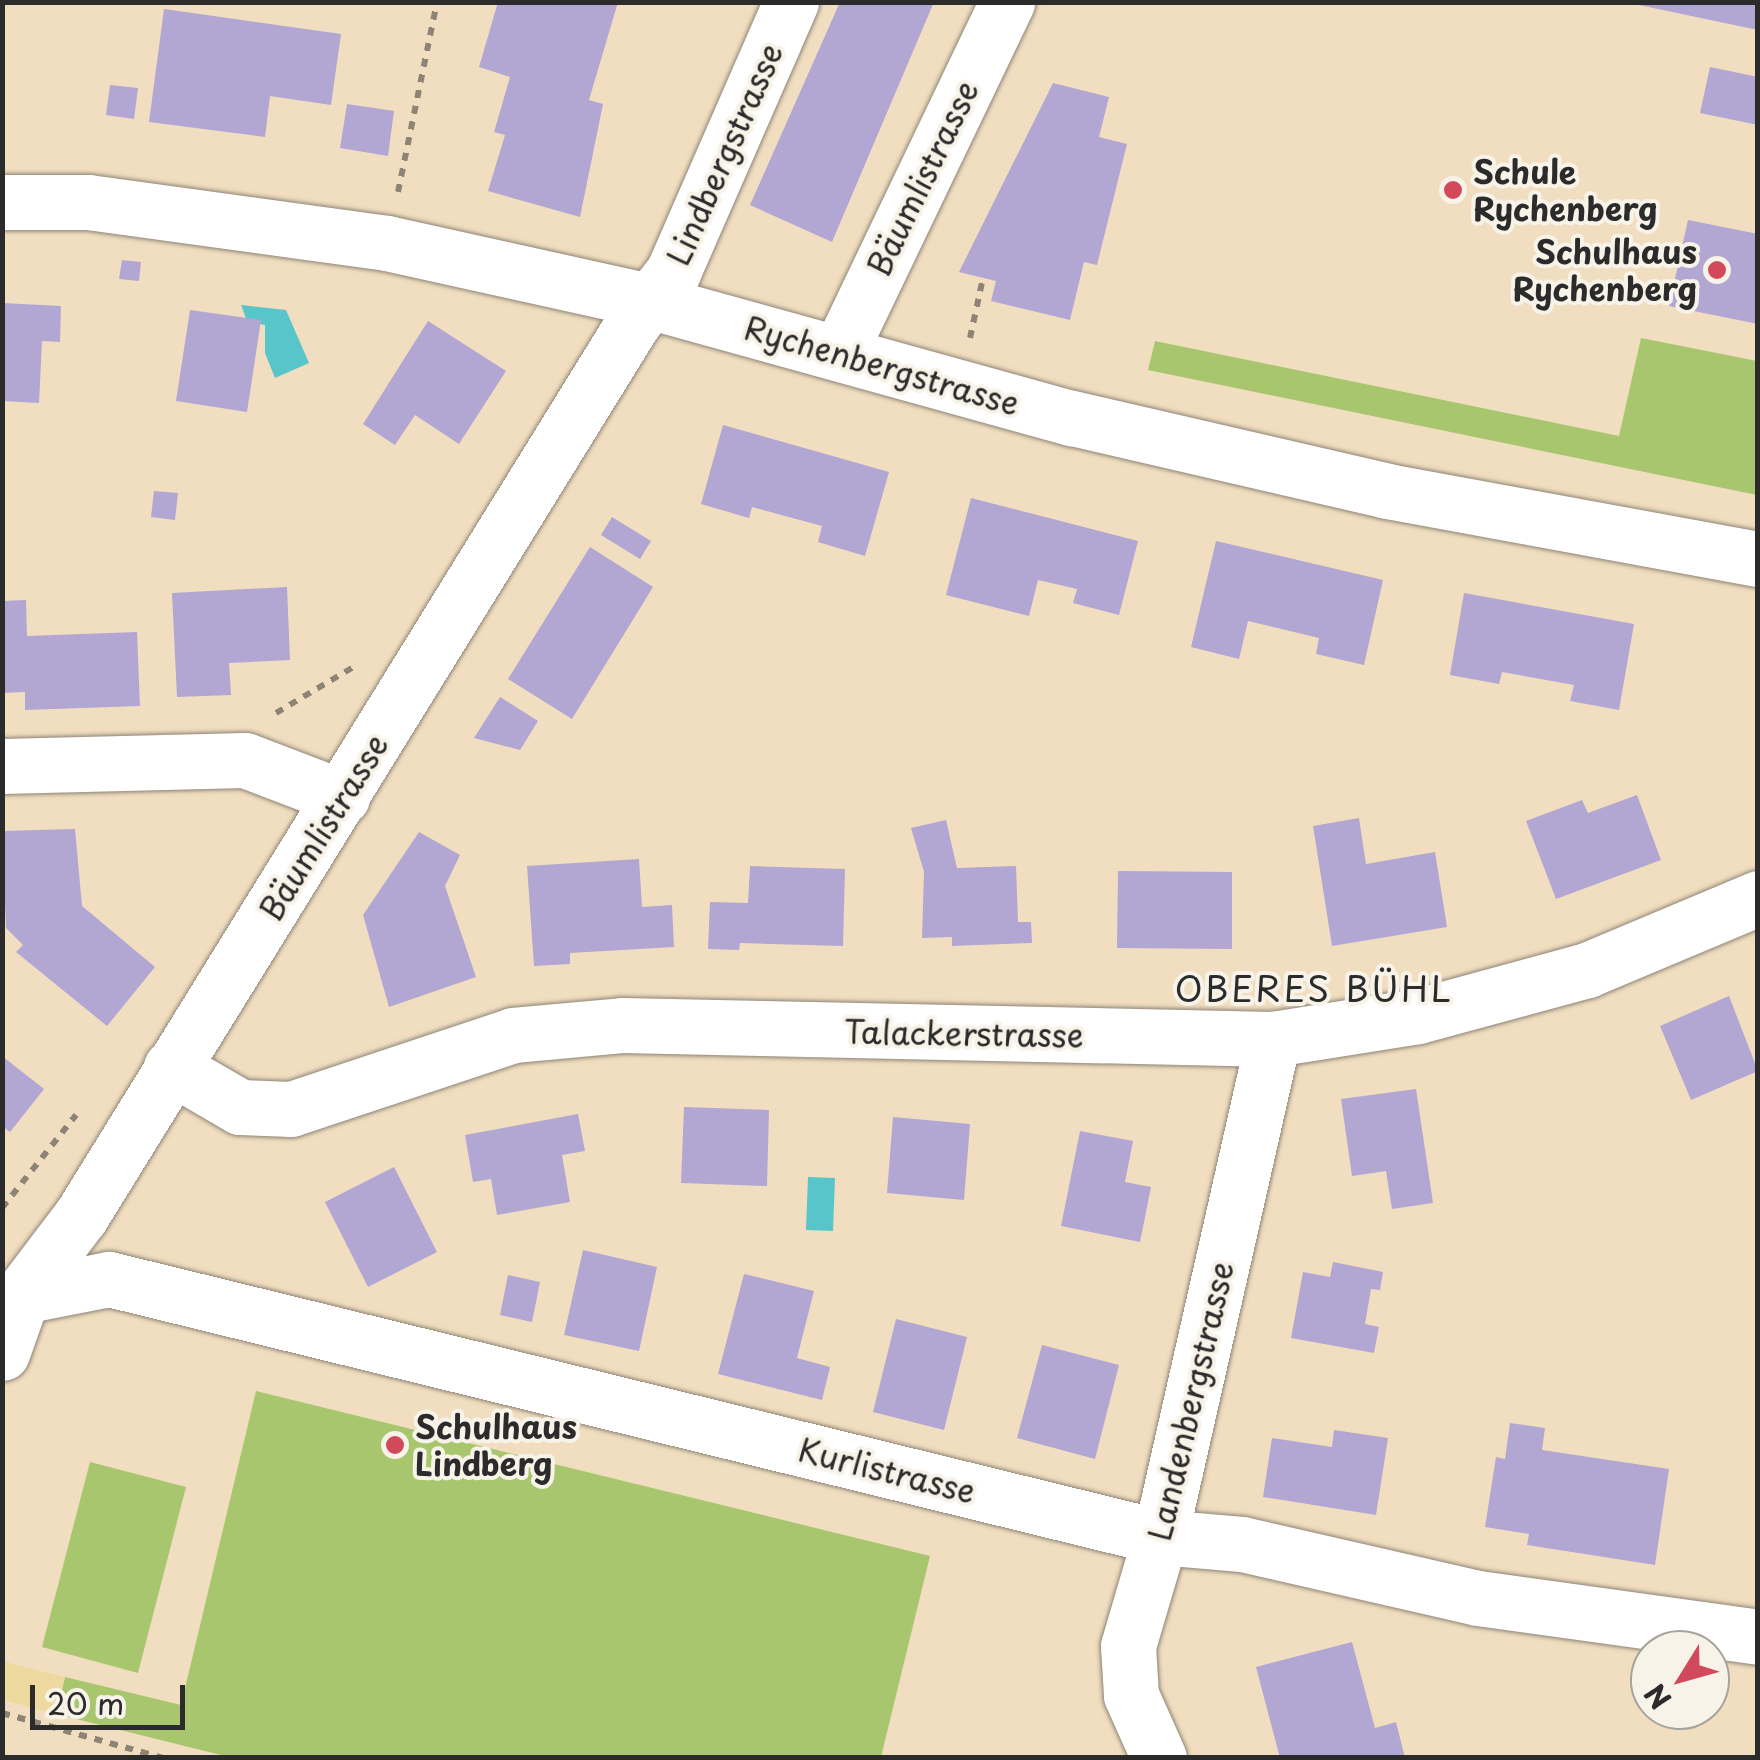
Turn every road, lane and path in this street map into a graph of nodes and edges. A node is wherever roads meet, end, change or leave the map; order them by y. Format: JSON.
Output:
{"nodes":[{"id":1,"x":436,"y":2,"type":"edge"},
{"id":2,"x":791,"y":2,"type":"edge"},
{"id":3,"x":1007,"y":2,"type":"edge"},
{"id":4,"x":2,"y":202,"type":"edge"},
{"id":5,"x":394,"y":213,"type":"dead end"},
{"id":6,"x":983,"y":278,"type":"dead end"},
{"id":7,"x":649,"y":301,"type":"junction"},
{"id":8,"x":839,"y":353,"type":"junction"},
{"id":9,"x":966,"y":354,"type":"dead end"},
{"id":10,"x":1758,"y":559,"type":"edge"},
{"id":11,"x":365,"y":658,"type":"dead end"},
{"id":12,"x":273,"y":715,"type":"dead end"},
{"id":13,"x":2,"y":766,"type":"edge"},
{"id":14,"x":342,"y":797,"type":"junction"},
{"id":15,"x":1757,"y":900,"type":"edge"},
{"id":16,"x":1273,"y":1040,"type":"junction"},
{"id":17,"x":171,"y":1067,"type":"junction"},
{"id":18,"x":13,"y":1296,"type":"edge"},
{"id":19,"x":2,"y":1354,"type":"edge"},
{"id":20,"x":1160,"y":1537,"type":"junction"},
{"id":21,"x":1758,"y":1637,"type":"edge"},
{"id":22,"x":2,"y":1713,"type":"edge"},
{"id":23,"x":163,"y":1758,"type":"edge"},
{"id":24,"x":1158,"y":1758,"type":"edge"}],
"edges":[{"from":1,"to":5,"type":"path"},
{"from":2,"to":7,"type":"street","name":"Lindbergstrasse"},
{"from":3,"to":8,"type":"street","name":"Bäumlistrasse"},
{"from":4,"to":7,"type":"street","name":"Rychenbergstrasse"},
{"from":6,"to":9,"type":"path"},
{"from":7,"to":8,"type":"street","name":"Rychenbergstrasse"},
{"from":7,"to":14,"type":"street","name":"Bäumlistrasse"},
{"from":8,"to":10,"type":"street","name":"Rychenbergstrasse"},
{"from":11,"to":12,"type":"path"},
{"from":13,"to":14,"type":"street"},
{"from":14,"to":17,"type":"street","name":"Bäumlistrasse"},
{"from":15,"to":16,"type":"street","name":"Talackerstrasse"},
{"from":16,"to":17,"type":"street","name":"Talackerstrasse"},
{"from":16,"to":20,"type":"street","name":"Landenbergstrasse"},
{"from":17,"to":18,"type":"street","name":"Bäumlistrasse"},
{"from":18,"to":19,"type":"street","name":"Bäumlistrasse"},
{"from":18,"to":20,"type":"street","name":"Kurlistrasse"},
{"from":20,"to":21,"type":"street","name":"Kurlistrasse"},
{"from":20,"to":24,"type":"street","name":"Landenbergstrasse"},
{"from":22,"to":23,"type":"path"}]}
